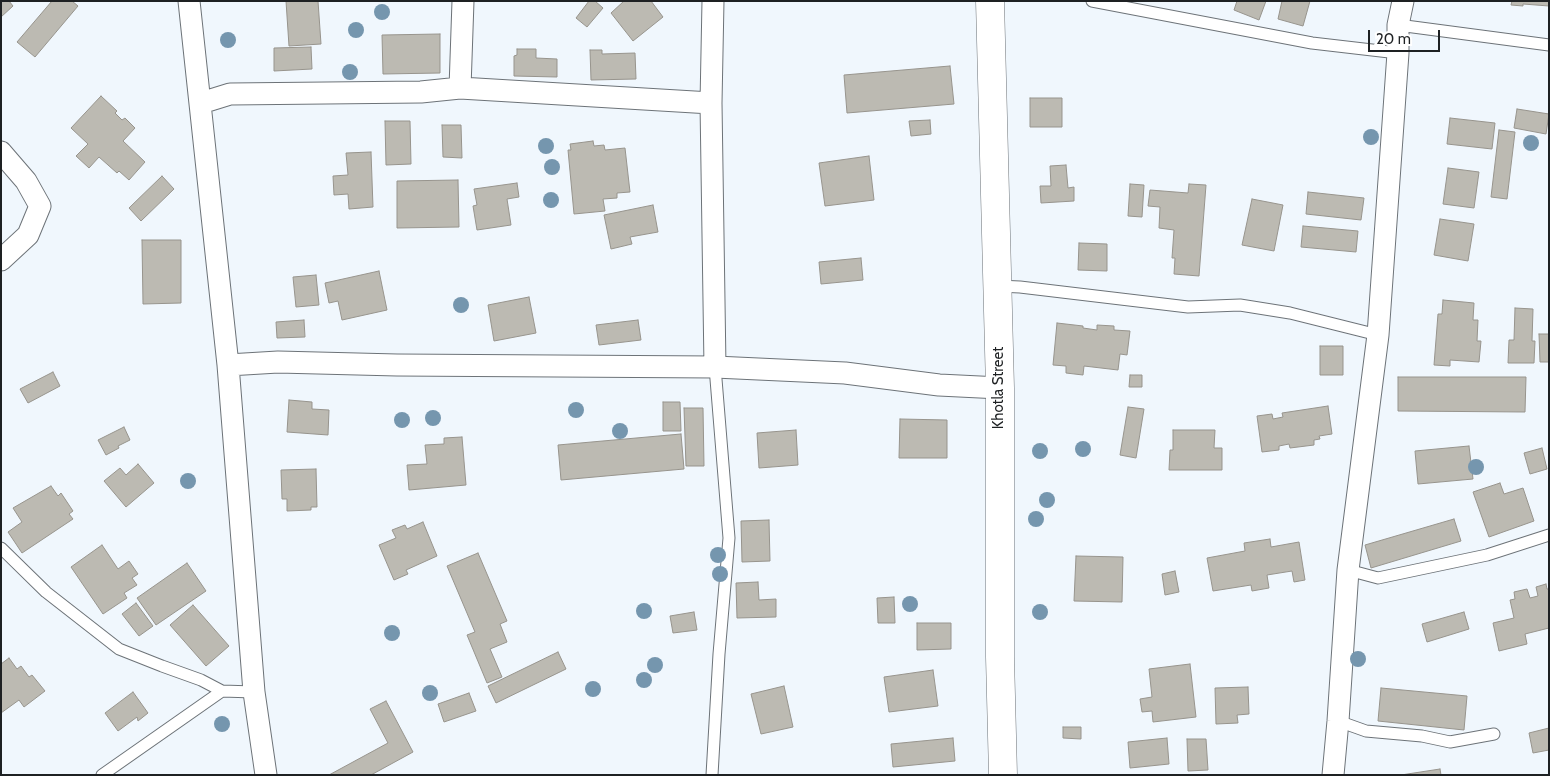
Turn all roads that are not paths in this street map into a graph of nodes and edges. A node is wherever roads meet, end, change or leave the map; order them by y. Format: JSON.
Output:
{"nodes":[{"id":1,"x":189,"y":1,"type":"edge"},
{"id":2,"x":462,"y":1,"type":"edge"},
{"id":3,"x":713,"y":1,"type":"edge"},
{"id":4,"x":990,"y":1,"type":"edge"},
{"id":5,"x":1092,"y":1,"type":"edge"},
{"id":6,"x":1404,"y":1,"type":"edge"},
{"id":7,"x":1398,"y":25,"type":"junction"},
{"id":8,"x":1549,"y":45,"type":"edge"},
{"id":9,"x":1398,"y":53,"type":"junction"},
{"id":10,"x":460,"y":88,"type":"junction"},
{"id":11,"x":200,"y":103,"type":"junction"},
{"id":12,"x":711,"y":103,"type":"junction"},
{"id":13,"x":1,"y":152,"type":"edge"},
{"id":14,"x":1,"y":260,"type":"edge"},
{"id":15,"x":998,"y":286,"type":"junction"},
{"id":16,"x":1378,"y":335,"type":"junction"},
{"id":17,"x":228,"y":365,"type":"junction"},
{"id":18,"x":715,"y":367,"type":"junction"},
{"id":19,"x":1000,"y":388,"type":"junction"},
{"id":20,"x":1549,"y":534,"type":"edge"},
{"id":21,"x":1,"y":548,"type":"edge"},
{"id":22,"x":1348,"y":570,"type":"junction"},
{"id":23,"x":222,"y":691,"type":"junction"},
{"id":24,"x":254,"y":692,"type":"junction"},
{"id":25,"x":1338,"y":721,"type":"junction"},
{"id":26,"x":1494,"y":734,"type":"dead end"},
{"id":27,"x":102,"y":775,"type":"edge"},
{"id":28,"x":266,"y":775,"type":"edge"},
{"id":29,"x":712,"y":775,"type":"edge"},
{"id":30,"x":1003,"y":775,"type":"edge"},
{"id":31,"x":1333,"y":775,"type":"edge"}],
"edges":[{"from":1,"to":11,"type":"street"},
{"from":2,"to":10,"type":"street"},
{"from":3,"to":12,"type":"street"},
{"from":4,"to":15,"type":"street","name":"Khotla Street"},
{"from":5,"to":9,"type":"lane"},
{"from":6,"to":7,"type":"street"},
{"from":7,"to":8,"type":"lane"},
{"from":7,"to":9,"type":"street"},
{"from":9,"to":16,"type":"street"},
{"from":10,"to":11,"type":"street"},
{"from":10,"to":12,"type":"street"},
{"from":11,"to":17,"type":"street"},
{"from":12,"to":18,"type":"street"},
{"from":13,"to":14,"type":"street"},
{"from":15,"to":16,"type":"lane"},
{"from":15,"to":19,"type":"street","name":"Khotla Street"},
{"from":16,"to":22,"type":"street"},
{"from":17,"to":18,"type":"street"},
{"from":17,"to":24,"type":"street"},
{"from":18,"to":19,"type":"street"},
{"from":18,"to":29,"type":"lane"},
{"from":19,"to":30,"type":"street","name":"Khotla Street"},
{"from":20,"to":22,"type":"lane"},
{"from":21,"to":23,"type":"lane"},
{"from":22,"to":25,"type":"street"},
{"from":23,"to":24,"type":"lane"},
{"from":23,"to":27,"type":"lane"},
{"from":24,"to":28,"type":"street"},
{"from":25,"to":26,"type":"lane"},
{"from":25,"to":31,"type":"street"}]}
